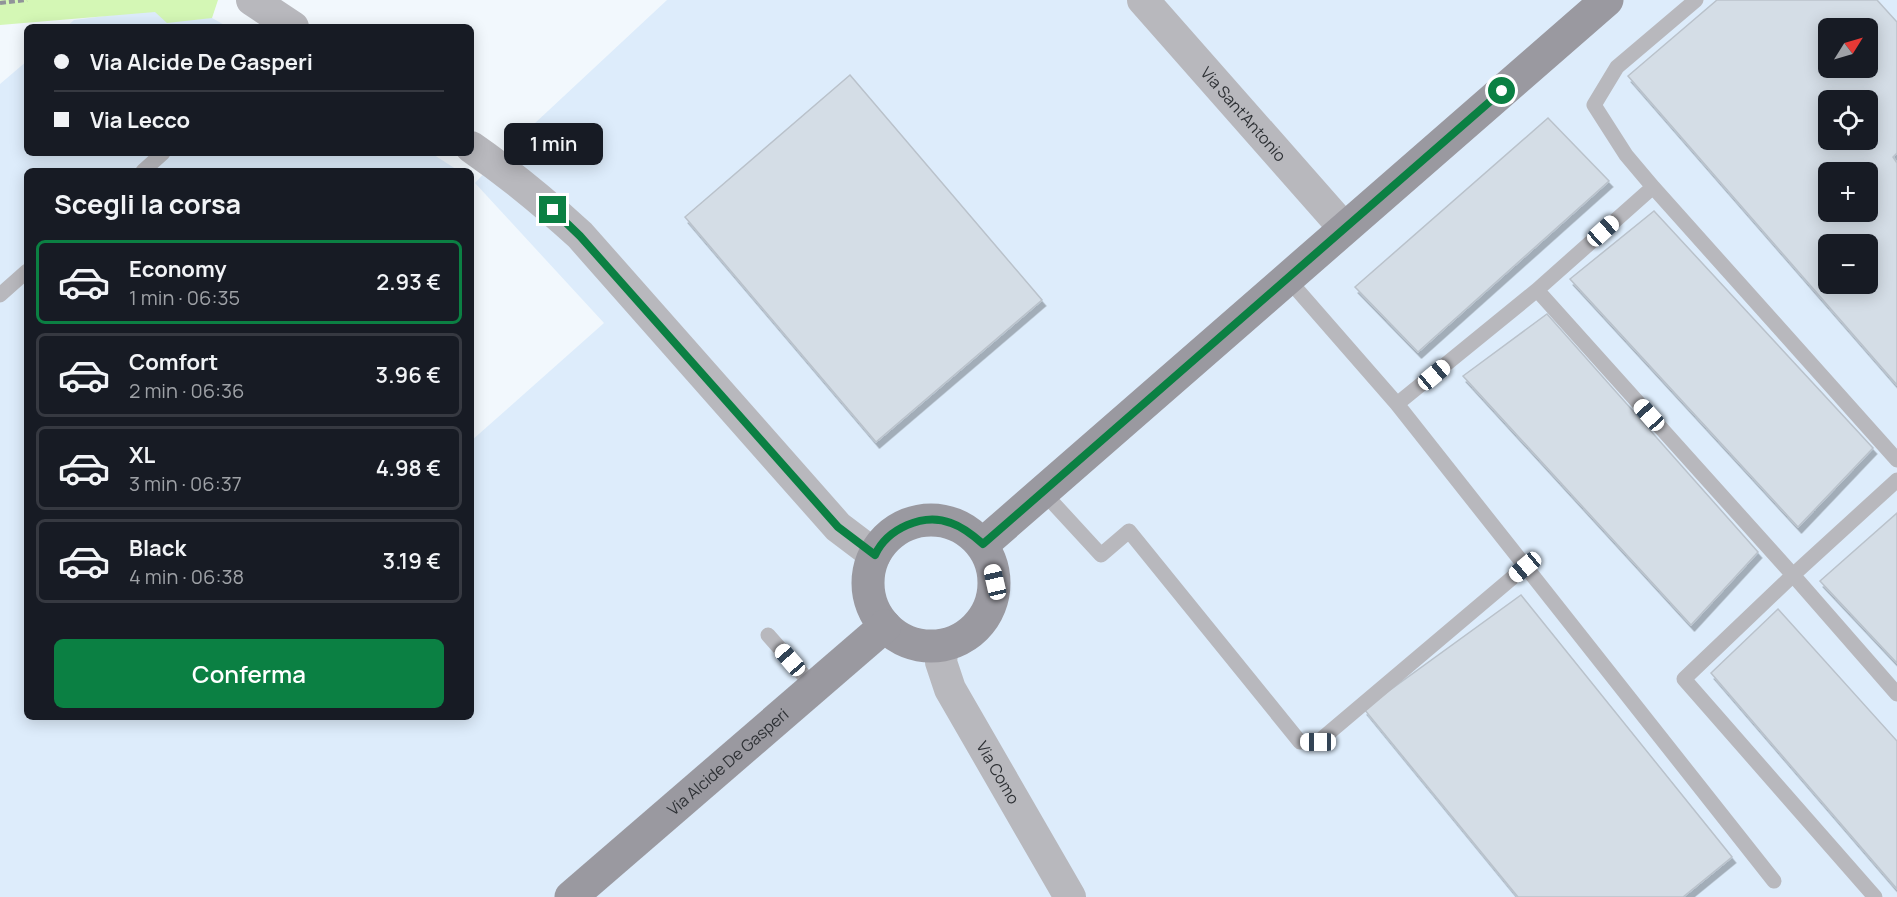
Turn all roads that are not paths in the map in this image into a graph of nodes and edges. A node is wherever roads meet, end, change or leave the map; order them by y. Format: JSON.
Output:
{"nodes":[{"id":1,"x":252,"y":0,"type":"edge"},
{"id":2,"x":1143,"y":0,"type":"edge"},
{"id":3,"x":1607,"y":0,"type":"edge"},
{"id":4,"x":1696,"y":0,"type":"edge"},
{"id":5,"x":288,"y":24,"type":"edge"},
{"id":6,"x":474,"y":149,"type":"edge"},
{"id":7,"x":160,"y":156,"type":"edge"},
{"id":8,"x":146,"y":168,"type":"edge"},
{"id":9,"x":1653,"y":187,"type":"junction"},
{"id":10,"x":1344,"y":228,"type":"junction"},
{"id":11,"x":24,"y":274,"type":"edge"},
{"id":12,"x":1287,"y":278,"type":"junction"},
{"id":13,"x":1537,"y":290,"type":"junction"},
{"id":14,"x":0,"y":295,"type":"edge"},
{"id":15,"x":1397,"y":404,"type":"junction"},
{"id":16,"x":1897,"y":460,"type":"edge"},
{"id":17,"x":1897,"y":480,"type":"edge"},
{"id":18,"x":1043,"y":492,"type":"junction"},
{"id":19,"x":983,"y":544,"type":"junction"},
{"id":20,"x":875,"y":555,"type":"junction"},
{"id":21,"x":1525,"y":567,"type":"junction"},
{"id":22,"x":1793,"y":575,"type":"junction"},
{"id":23,"x":885,"y":626,"type":"junction"},
{"id":24,"x":768,"y":635,"type":"dead end"},
{"id":25,"x":943,"y":645,"type":"junction"},
{"id":26,"x":814,"y":687,"type":"junction"},
{"id":27,"x":1897,"y":694,"type":"edge"},
{"id":28,"x":1774,"y":881,"type":"dead end"},
{"id":29,"x":571,"y":897,"type":"edge"},
{"id":30,"x":1070,"y":897,"type":"edge"},
{"id":31,"x":1875,"y":897,"type":"edge"}],
"edges":[{"from":1,"to":5,"type":"street"},
{"from":2,"to":10,"type":"street","name":"Via Sant'Antonio"},
{"from":3,"to":10,"type":"main road"},
{"from":4,"to":9,"type":"lane"},
{"from":6,"to":20,"type":"street"},
{"from":7,"to":8,"type":"lane"},
{"from":9,"to":13,"type":"lane"},
{"from":9,"to":16,"type":"lane"},
{"from":10,"to":12,"type":"main road"},
{"from":11,"to":14,"type":"lane"},
{"from":12,"to":15,"type":"lane"},
{"from":12,"to":18,"type":"main road"},
{"from":13,"to":15,"type":"lane"},
{"from":13,"to":22,"type":"lane"},
{"from":15,"to":21,"type":"lane"},
{"from":17,"to":22,"type":"lane"},
{"from":18,"to":19,"type":"main road"},
{"from":18,"to":21,"type":"lane"},
{"from":19,"to":20,"type":"main road"},
{"from":19,"to":25,"type":"main road"},
{"from":20,"to":23,"type":"main road"},
{"from":21,"to":28,"type":"lane"},
{"from":22,"to":27,"type":"lane"},
{"from":22,"to":31,"type":"lane"},
{"from":23,"to":25,"type":"main road"},
{"from":23,"to":26,"type":"main road","name":"Via Alcide De Gasperi"},
{"from":24,"to":26,"type":"lane"},
{"from":25,"to":30,"type":"street","name":"Via Como"},
{"from":26,"to":29,"type":"main road","name":"Via Alcide De Gasperi"}]}
